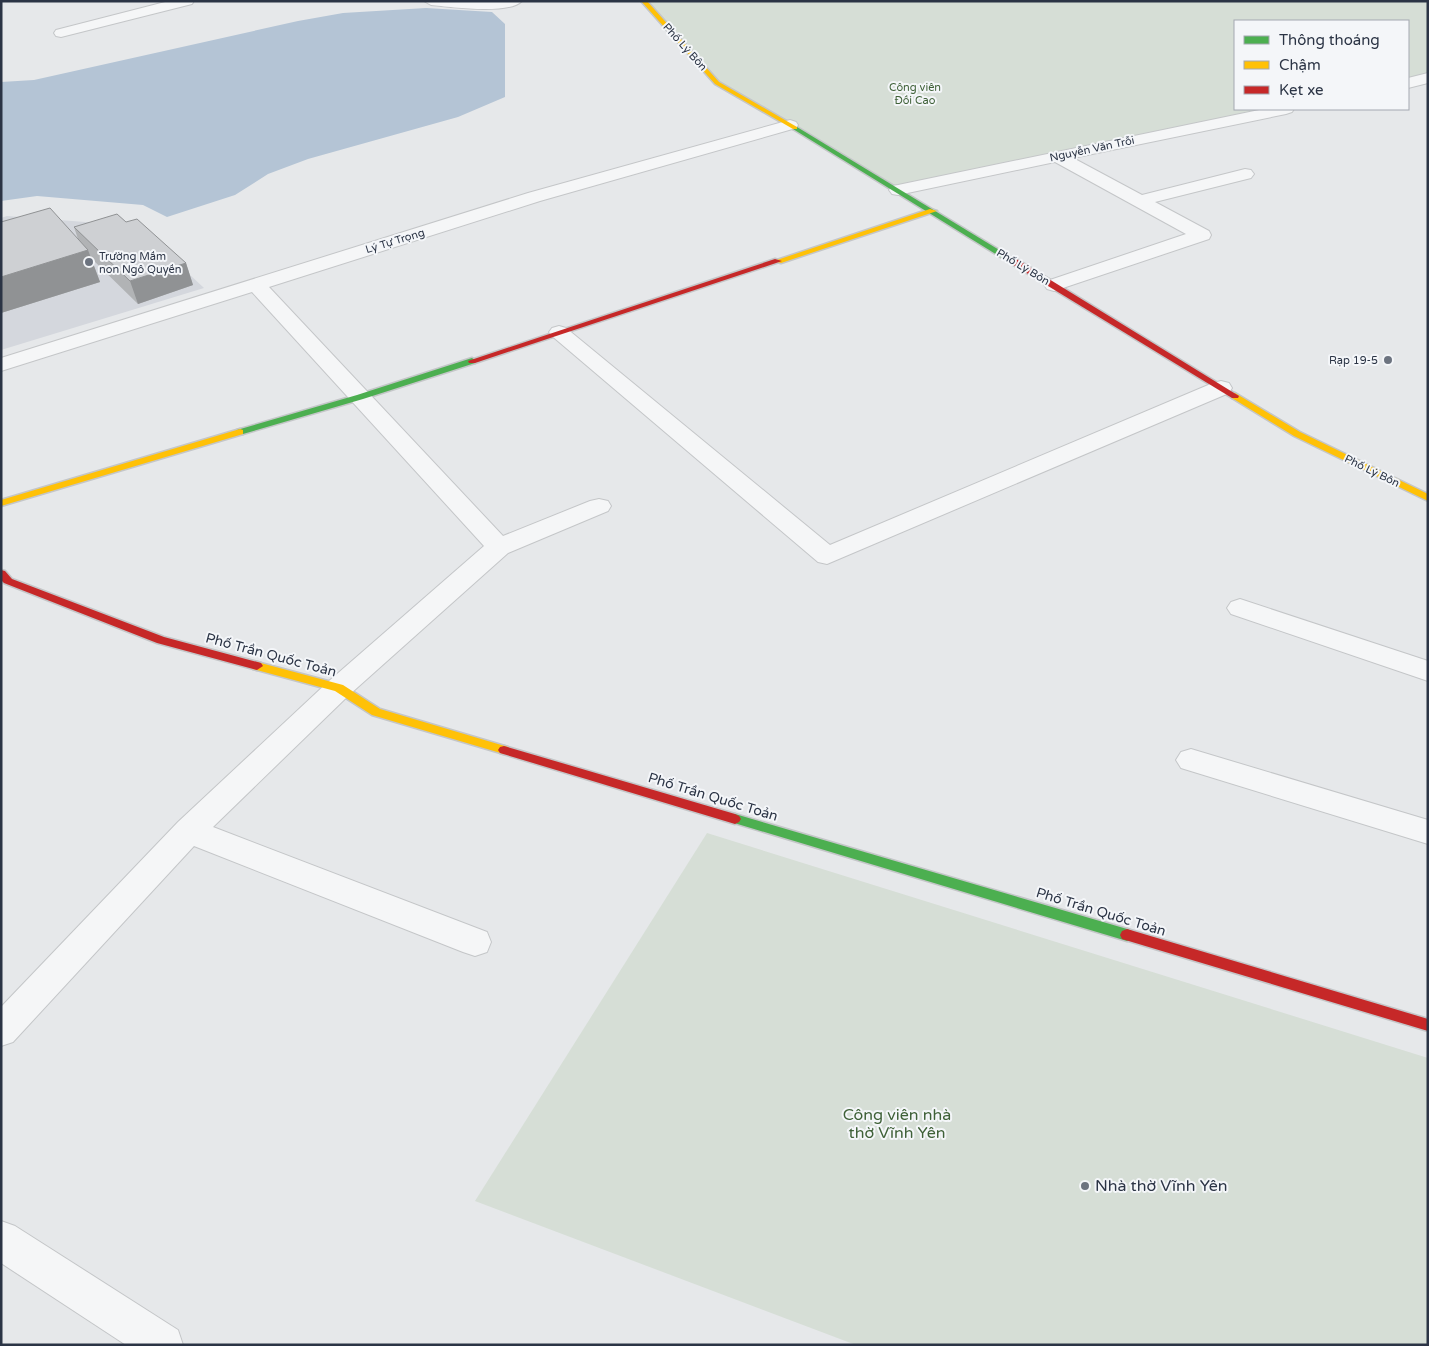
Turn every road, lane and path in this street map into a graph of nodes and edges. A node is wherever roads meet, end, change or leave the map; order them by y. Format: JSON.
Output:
{"nodes":[{"id":1,"x":187,"y":1,"type":"edge"},
{"id":2,"x":431,"y":1,"type":"edge"},
{"id":3,"x":515,"y":1,"type":"edge"},
{"id":4,"x":644,"y":1,"type":"edge"},
{"id":5,"x":61,"y":33,"type":"dead end"},
{"id":6,"x":1428,"y":78,"type":"edge"},
{"id":7,"x":1409,"y":83,"type":"edge"},
{"id":8,"x":1281,"y":110,"type":"edge"},
{"id":9,"x":790,"y":125,"type":"junction"},
{"id":10,"x":1058,"y":157,"type":"junction"},
{"id":11,"x":1245,"y":174,"type":"dead end"},
{"id":12,"x":898,"y":190,"type":"junction"},
{"id":13,"x":1140,"y":201,"type":"junction"},
{"id":14,"x":932,"y":211,"type":"junction"},
{"id":15,"x":256,"y":285,"type":"junction"},
{"id":16,"x":1054,"y":285,"type":"junction"},
{"id":17,"x":559,"y":332,"type":"junction"},
{"id":18,"x":1,"y":365,"type":"edge"},
{"id":19,"x":1221,"y":388,"type":"junction"},
{"id":20,"x":360,"y":396,"type":"junction"},
{"id":21,"x":1428,"y":498,"type":"edge"},
{"id":22,"x":1,"y":503,"type":"edge"},
{"id":23,"x":599,"y":506,"type":"dead end"},
{"id":24,"x":499,"y":547,"type":"junction"},
{"id":25,"x":1,"y":573,"type":"edge"},
{"id":26,"x":1240,"y":608,"type":"dead end"},
{"id":27,"x":1428,"y":671,"type":"edge"},
{"id":28,"x":338,"y":688,"type":"junction"},
{"id":29,"x":1190,"y":760,"type":"dead end"},
{"id":30,"x":189,"y":831,"type":"junction"},
{"id":31,"x":1428,"y":832,"type":"edge"},
{"id":32,"x":475,"y":942,"type":"dead end"},
{"id":33,"x":1428,"y":1025,"type":"edge"},
{"id":34,"x":1,"y":1031,"type":"edge"},
{"id":35,"x":1,"y":1240,"type":"edge"},
{"id":36,"x":163,"y":1345,"type":"edge"}],
"edges":[{"from":1,"to":5,"type":"street"},
{"from":2,"to":3,"type":"street"},
{"from":4,"to":9,"type":"street","name":"Phố Lý Bôn"},
{"from":6,"to":7,"type":"street"},
{"from":8,"to":10,"type":"street","name":"Nguyễn Văn Trỗi"},
{"from":9,"to":12,"type":"street","name":"Phố Lý Bôn"},
{"from":9,"to":15,"type":"street","name":"Lý Tự Trọng"},
{"from":10,"to":12,"type":"street","name":"Nguyễn Văn Trỗi"},
{"from":10,"to":13,"type":"street"},
{"from":11,"to":13,"type":"street"},
{"from":12,"to":14,"type":"street","name":"Phố Lý Bôn"},
{"from":13,"to":16,"type":"street"},
{"from":14,"to":16,"type":"street","name":"Phố Lý Bôn"},
{"from":14,"to":17,"type":"street"},
{"from":15,"to":18,"type":"street","name":"Lý Tự Trọng"},
{"from":15,"to":20,"type":"street"},
{"from":16,"to":19,"type":"street","name":"Phố Lý Bôn"},
{"from":17,"to":19,"type":"street"},
{"from":17,"to":20,"type":"street"},
{"from":19,"to":21,"type":"street","name":"Phố Lý Bôn"},
{"from":20,"to":22,"type":"street"},
{"from":20,"to":24,"type":"street"},
{"from":23,"to":24,"type":"street"},
{"from":24,"to":28,"type":"street"},
{"from":25,"to":28,"type":"street","name":"Phố Trần Quốc Toản"},
{"from":26,"to":27,"type":"street"},
{"from":28,"to":30,"type":"street"},
{"from":28,"to":33,"type":"street","name":"Phố Trần Quốc Toản"},
{"from":29,"to":31,"type":"street"},
{"from":30,"to":32,"type":"street"},
{"from":30,"to":34,"type":"street"},
{"from":35,"to":36,"type":"street"}]}
